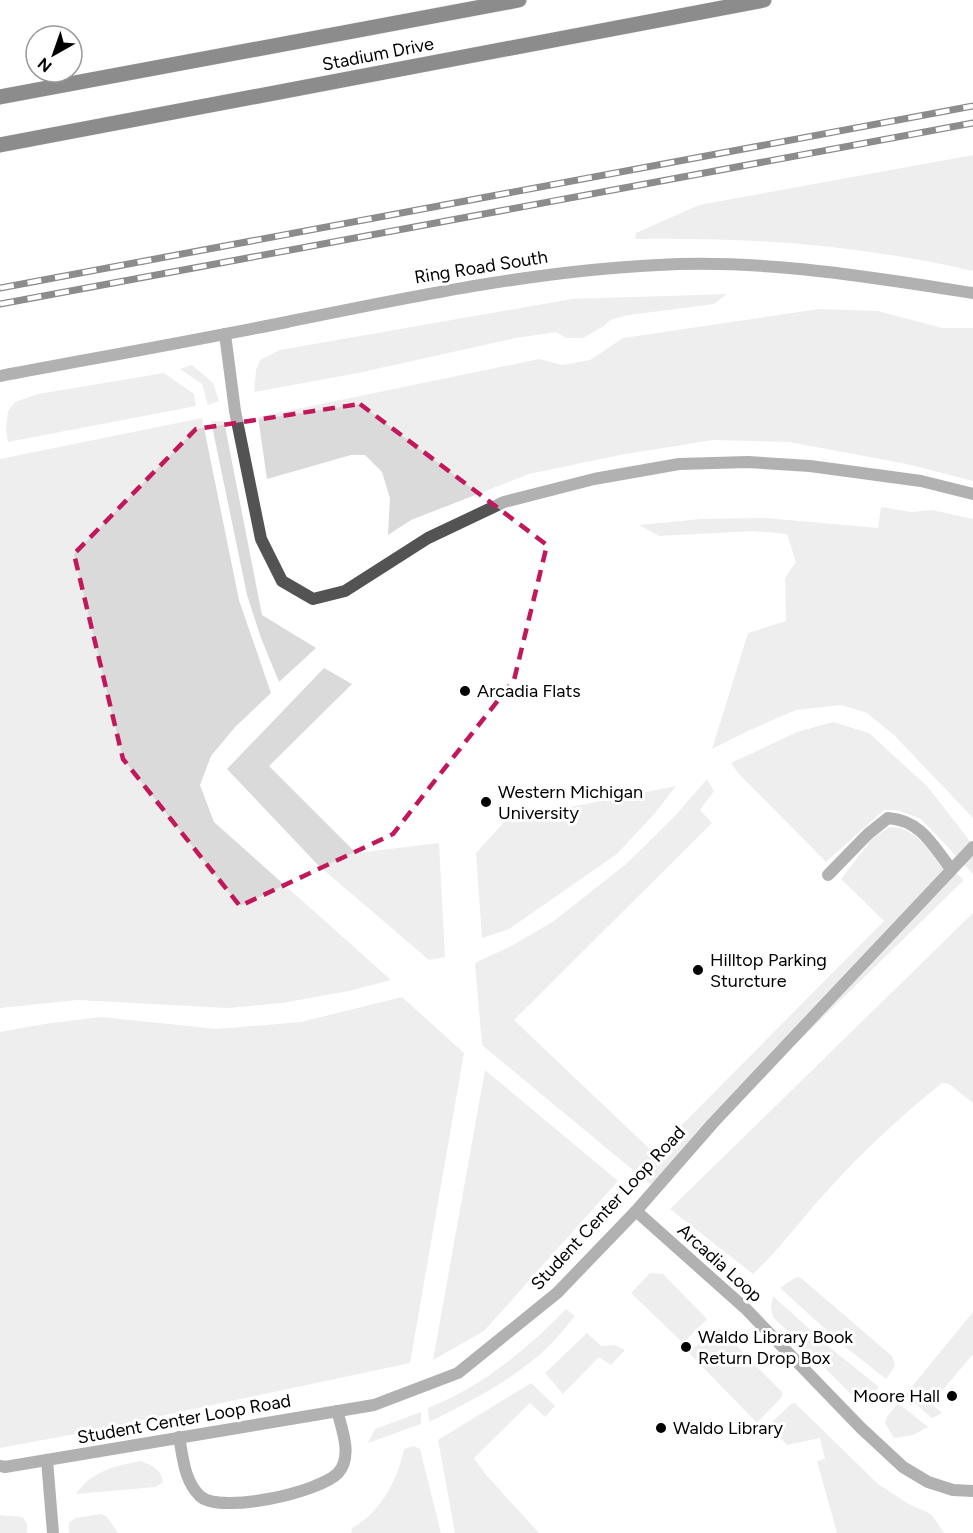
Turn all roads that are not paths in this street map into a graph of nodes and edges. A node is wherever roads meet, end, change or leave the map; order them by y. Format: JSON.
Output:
{"nodes":[{"id":1,"x":519,"y":0,"type":"edge"},
{"id":2,"x":764,"y":0,"type":"edge"},
{"id":3,"x":0,"y":97,"type":"edge"},
{"id":4,"x":0,"y":145,"type":"edge"},
{"id":5,"x":973,"y":293,"type":"edge"},
{"id":6,"x":225,"y":334,"type":"junction"},
{"id":7,"x":0,"y":376,"type":"edge"},
{"id":8,"x":973,"y":494,"type":"edge"},
{"id":9,"x":973,"y":847,"type":"edge"},
{"id":10,"x":951,"y":869,"type":"junction"},
{"id":11,"x":828,"y":875,"type":"dead end"},
{"id":12,"x":636,"y":1211,"type":"junction"},
{"id":13,"x":337,"y":1411,"type":"junction"},
{"id":14,"x":179,"y":1437,"type":"junction"},
{"id":15,"x":47,"y":1460,"type":"junction"},
{"id":16,"x":0,"y":1466,"type":"edge"},
{"id":17,"x":973,"y":1491,"type":"edge"},
{"id":18,"x":53,"y":1533,"type":"edge"}],
"edges":[{"from":1,"to":3,"type":"main road","name":"Stadium Drive"},
{"from":2,"to":4,"type":"main road","name":"Stadium Drive"},
{"from":5,"to":6,"type":"street","name":"Ring Road South"},
{"from":6,"to":7,"type":"street","name":"Ring Road South"},
{"from":6,"to":8,"type":"street"},
{"from":9,"to":10,"type":"street","name":"Student Center Loop Road"},
{"from":10,"to":11,"type":"street"},
{"from":10,"to":12,"type":"street","name":"Student Center Loop Road"},
{"from":12,"to":13,"type":"street","name":"Student Center Loop Road"},
{"from":12,"to":17,"type":"street","name":"Arcadia Loop"},
{"from":13,"to":14,"type":"street","name":"Student Center Loop Road"},
{"from":13,"to":14,"type":"street"},
{"from":14,"to":15,"type":"street","name":"Student Center Loop Road"},
{"from":15,"to":16,"type":"street","name":"Student Center Loop Road"},
{"from":15,"to":18,"type":"street"}]}
